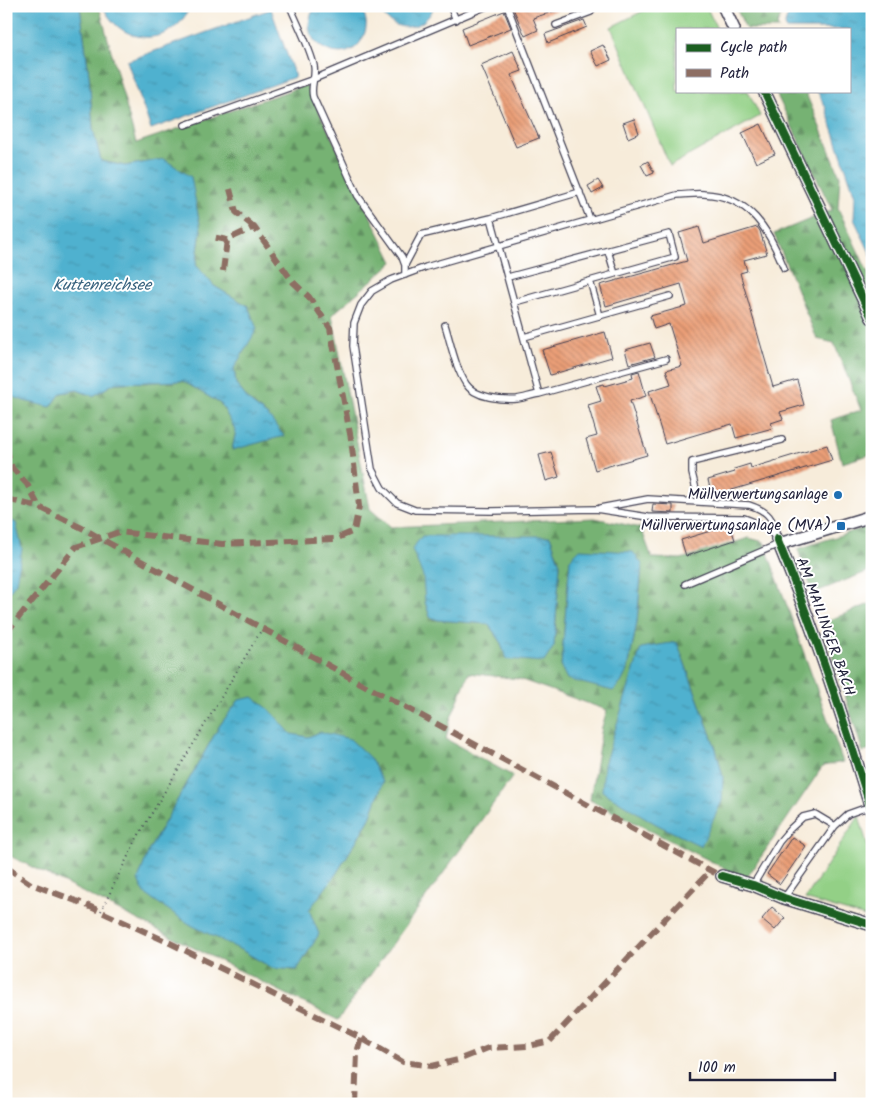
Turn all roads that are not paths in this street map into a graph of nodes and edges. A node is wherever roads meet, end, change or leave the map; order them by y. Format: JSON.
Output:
{"nodes":[{"id":1,"x":290,"y":6,"type":"edge"},
{"id":2,"x":450,"y":6,"type":"edge"},
{"id":3,"x":488,"y":6,"type":"edge"},
{"id":4,"x":507,"y":6,"type":"edge"},
{"id":5,"x":593,"y":6,"type":"edge"},
{"id":6,"x":620,"y":6,"type":"edge"},
{"id":7,"x":624,"y":6,"type":"edge"},
{"id":8,"x":722,"y":6,"type":"edge"},
{"id":9,"x":456,"y":20,"type":"junction"},
{"id":10,"x":556,"y":25,"type":"dead end"},
{"id":11,"x":733,"y":28,"type":"edge"},
{"id":12,"x":314,"y":79,"type":"junction"},
{"id":13,"x":764,"y":92,"type":"edge"},
{"id":14,"x":185,"y":124,"type":"dead end"},
{"id":15,"x":580,"y":192,"type":"junction"},
{"id":16,"x":491,"y":218,"type":"junction"},
{"id":17,"x":590,"y":220,"type":"junction"},
{"id":18,"x":500,"y":246,"type":"junction"},
{"id":19,"x":608,"y":251,"type":"junction"},
{"id":20,"x":405,"y":265,"type":"junction"},
{"id":21,"x":784,"y":268,"type":"dead end"},
{"id":22,"x":615,"y":274,"type":"junction"},
{"id":23,"x":406,"y":275,"type":"junction"},
{"id":24,"x":508,"y":277,"type":"junction"},
{"id":25,"x":590,"y":281,"type":"junction"},
{"id":26,"x":670,"y":296,"type":"dead end"},
{"id":27,"x":515,"y":302,"type":"junction"},
{"id":28,"x":600,"y":316,"type":"junction"},
{"id":29,"x":872,"y":318,"type":"edge"},
{"id":30,"x":445,"y":325,"type":"dead end"},
{"id":31,"x":524,"y":337,"type":"junction"},
{"id":32,"x":666,"y":359,"type":"dead end"},
{"id":33,"x":540,"y":394,"type":"junction"},
{"id":34,"x":782,"y":440,"type":"dead end"},
{"id":35,"x":699,"y":502,"type":"junction"},
{"id":36,"x":596,"y":509,"type":"junction"},
{"id":37,"x":872,"y":516,"type":"edge"},
{"id":38,"x":778,"y":541,"type":"junction"},
{"id":39,"x":685,"y":584,"type":"dead end"},
{"id":40,"x":871,"y":810,"type":"edge"},
{"id":41,"x":835,"y":826,"type":"junction"},
{"id":42,"x":722,"y":876,"type":"dead end"},
{"id":43,"x":753,"y":885,"type":"junction"},
{"id":44,"x":784,"y":898,"type":"junction"},
{"id":45,"x":872,"y":925,"type":"edge"}],
"edges":[{"from":1,"to":12,"type":"lane"},
{"from":2,"to":9,"type":"lane"},
{"from":3,"to":9,"type":"lane"},
{"from":4,"to":15,"type":"lane"},
{"from":5,"to":10,"type":"lane"},
{"from":6,"to":7,"type":"lane"},
{"from":8,"to":11,"type":"street"},
{"from":9,"to":12,"type":"lane"},
{"from":12,"to":14,"type":"lane"},
{"from":12,"to":20,"type":"lane"},
{"from":13,"to":29,"type":"street"},
{"from":15,"to":16,"type":"lane"},
{"from":15,"to":17,"type":"lane"},
{"from":16,"to":18,"type":"lane"},
{"from":16,"to":20,"type":"lane"},
{"from":17,"to":18,"type":"lane"},
{"from":17,"to":21,"type":"lane"},
{"from":18,"to":23,"type":"lane"},
{"from":18,"to":24,"type":"lane"},
{"from":19,"to":22,"type":"lane"},
{"from":19,"to":22,"type":"lane"},
{"from":19,"to":24,"type":"lane"},
{"from":20,"to":23,"type":"lane"},
{"from":22,"to":25,"type":"lane"},
{"from":23,"to":36,"type":"lane"},
{"from":24,"to":27,"type":"lane"},
{"from":25,"to":27,"type":"lane"},
{"from":25,"to":28,"type":"lane"},
{"from":26,"to":28,"type":"lane"},
{"from":27,"to":31,"type":"lane"},
{"from":28,"to":31,"type":"lane"},
{"from":30,"to":33,"type":"lane"},
{"from":31,"to":33,"type":"lane"},
{"from":32,"to":33,"type":"lane"},
{"from":34,"to":35,"type":"lane"},
{"from":35,"to":36,"type":"lane"},
{"from":35,"to":38,"type":"lane"},
{"from":36,"to":38,"type":"lane"},
{"from":37,"to":38,"type":"street","name":"AM MAILINGER BACH"},
{"from":38,"to":39,"type":"lane"},
{"from":38,"to":40,"type":"street","name":"AM MAILINGER BACH"},
{"from":40,"to":41,"type":"lane"},
{"from":41,"to":43,"type":"lane"},
{"from":41,"to":44,"type":"lane"},
{"from":42,"to":43,"type":"street"},
{"from":43,"to":44,"type":"street"},
{"from":44,"to":45,"type":"street"}]}
